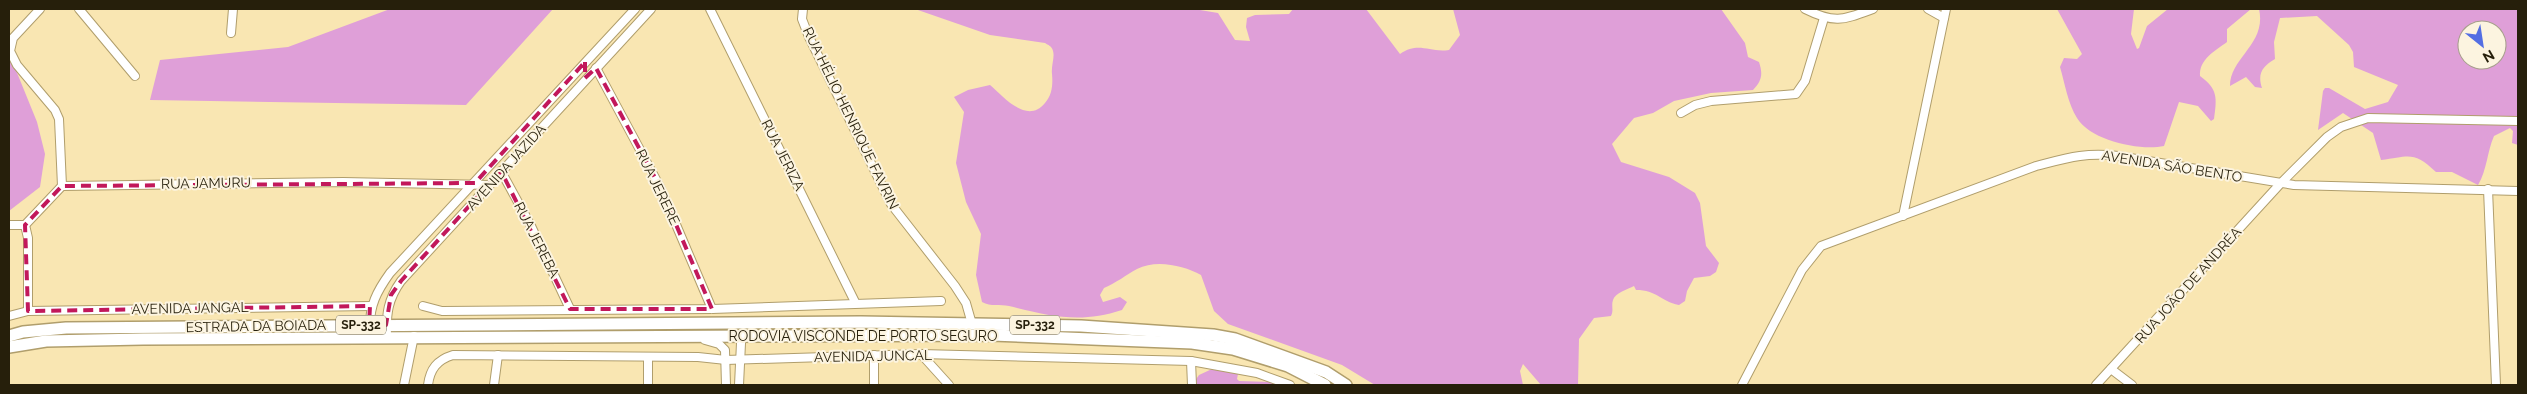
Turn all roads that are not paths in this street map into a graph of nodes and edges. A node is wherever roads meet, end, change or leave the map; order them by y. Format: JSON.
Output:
{"nodes":[{"id":1,"x":40,"y":9,"type":"edge"},
{"id":2,"x":79,"y":9,"type":"edge"},
{"id":3,"x":233,"y":9,"type":"edge"},
{"id":4,"x":635,"y":9,"type":"edge"},
{"id":5,"x":651,"y":9,"type":"edge"},
{"id":6,"x":710,"y":9,"type":"edge"},
{"id":7,"x":802,"y":9,"type":"edge"},
{"id":8,"x":1806,"y":9,"type":"edge"},
{"id":9,"x":1874,"y":9,"type":"edge"},
{"id":10,"x":1928,"y":9,"type":"edge"},
{"id":11,"x":1946,"y":9,"type":"edge"},
{"id":12,"x":1824,"y":18,"type":"junction"},
{"id":13,"x":1944,"y":18,"type":"junction"},
{"id":14,"x":231,"y":32,"type":"dead end"},
{"id":15,"x":588,"y":59,"type":"junction"},
{"id":16,"x":596,"y":68,"type":"junction"},
{"id":17,"x":135,"y":76,"type":"dead end"},
{"id":18,"x":1681,"y":113,"type":"dead end"},
{"id":19,"x":2518,"y":122,"type":"edge"},
{"id":20,"x":501,"y":171,"type":"junction"},
{"id":21,"x":475,"y":183,"type":"junction"},
{"id":22,"x":2280,"y":184,"type":"junction"},
{"id":23,"x":490,"y":185,"type":"junction"},
{"id":24,"x":62,"y":186,"type":"junction"},
{"id":25,"x":2488,"y":189,"type":"junction"},
{"id":26,"x":2518,"y":191,"type":"edge"},
{"id":27,"x":1903,"y":216,"type":"junction"},
{"id":28,"x":9,"y":225,"type":"edge"},
{"id":29,"x":25,"y":225,"type":"junction"},
{"id":30,"x":942,"y":300,"type":"dead end"},
{"id":31,"x":856,"y":302,"type":"junction"},
{"id":32,"x":371,"y":306,"type":"junction"},
{"id":33,"x":423,"y":306,"type":"dead end"},
{"id":34,"x":712,"y":309,"type":"junction"},
{"id":35,"x":570,"y":310,"type":"junction"},
{"id":36,"x":28,"y":311,"type":"junction"},
{"id":37,"x":9,"y":316,"type":"edge"},
{"id":38,"x":714,"y":322,"type":"junction"},
{"id":39,"x":972,"y":324,"type":"junction"},
{"id":40,"x":370,"y":331,"type":"junction"},
{"id":41,"x":386,"y":331,"type":"junction"},
{"id":42,"x":9,"y":336,"type":"edge"},
{"id":43,"x":414,"y":336,"type":"junction"},
{"id":44,"x":694,"y":336,"type":"junction"},
{"id":45,"x":740,"y":336,"type":"junction"},
{"id":46,"x":9,"y":347,"type":"edge"},
{"id":47,"x":921,"y":354,"type":"junction"},
{"id":48,"x":498,"y":355,"type":"junction"},
{"id":49,"x":874,"y":355,"type":"junction"},
{"id":50,"x":648,"y":357,"type":"junction"},
{"id":51,"x":726,"y":360,"type":"junction"},
{"id":52,"x":739,"y":360,"type":"junction"},
{"id":53,"x":1191,"y":360,"type":"junction"},
{"id":54,"x":2111,"y":369,"type":"junction"},
{"id":55,"x":404,"y":385,"type":"edge"},
{"id":56,"x":428,"y":385,"type":"edge"},
{"id":57,"x":494,"y":385,"type":"edge"},
{"id":58,"x":648,"y":385,"type":"edge"},
{"id":59,"x":726,"y":385,"type":"edge"},
{"id":60,"x":739,"y":385,"type":"edge"},
{"id":61,"x":874,"y":385,"type":"edge"},
{"id":62,"x":949,"y":385,"type":"edge"},
{"id":63,"x":1192,"y":385,"type":"edge"},
{"id":64,"x":1290,"y":385,"type":"edge"},
{"id":65,"x":1325,"y":385,"type":"edge"},
{"id":66,"x":1346,"y":385,"type":"edge"},
{"id":67,"x":1742,"y":385,"type":"edge"},
{"id":68,"x":2096,"y":385,"type":"edge"},
{"id":69,"x":2132,"y":385,"type":"edge"},
{"id":70,"x":2496,"y":385,"type":"edge"}],
"edges":[{"from":1,"to":24,"type":"street"},
{"from":2,"to":17,"type":"street"},
{"from":3,"to":14,"type":"street"},
{"from":4,"to":15,"type":"street","name":"AVENIDA JAZIDA"},
{"from":5,"to":16,"type":"street","name":"AVENIDA JAZIDA"},
{"from":6,"to":31,"type":"street","name":"RUA JERIZA"},
{"from":7,"to":39,"type":"street","name":"RUA HÉLIO HENRIQUE FAVRIN"},
{"from":8,"to":12,"type":"street"},
{"from":9,"to":12,"type":"street"},
{"from":10,"to":13,"type":"street"},
{"from":11,"to":13,"type":"street"},
{"from":12,"to":18,"type":"street"},
{"from":13,"to":27,"type":"street"},
{"from":15,"to":16,"type":"street","name":"RUA JERERE"},
{"from":15,"to":16,"type":"street","name":"RUA JERERE"},
{"from":15,"to":21,"type":"street","name":"AVENIDA JAZIDA"},
{"from":16,"to":20,"type":"street","name":"AVENIDA JAZIDA"},
{"from":16,"to":34,"type":"street","name":"RUA JERERE"},
{"from":19,"to":22,"type":"street","name":"RUA JOÃO DE ANDRÉA"},
{"from":20,"to":23,"type":"street","name":"AVENIDA JAZIDA"},
{"from":20,"to":35,"type":"street","name":"RUA JEREBA"},
{"from":21,"to":23,"type":"street","name":"RUA JAMURU"},
{"from":21,"to":24,"type":"street","name":"RUA JAMURU"},
{"from":21,"to":32,"type":"street","name":"AVENIDA JAZIDA"},
{"from":22,"to":25,"type":"street","name":"AVENIDA SÃO BENTO"},
{"from":22,"to":27,"type":"street","name":"AVENIDA SÃO BENTO"},
{"from":22,"to":54,"type":"street","name":"RUA JOÃO DE ANDRÉA"},
{"from":23,"to":41,"type":"street","name":"AVENIDA JAZIDA"},
{"from":24,"to":29,"type":"street"},
{"from":25,"to":26,"type":"street","name":"AVENIDA SÃO BENTO"},
{"from":25,"to":70,"type":"street"},
{"from":27,"to":67,"type":"street","name":"AVENIDA SÃO BENTO"},
{"from":28,"to":29,"type":"street"},
{"from":29,"to":36,"type":"street"},
{"from":30,"to":31,"type":"street"},
{"from":31,"to":34,"type":"street"},
{"from":32,"to":36,"type":"street","name":"AVENIDA JANGAL"},
{"from":32,"to":40,"type":"street","name":"AVENIDA JAZIDA"},
{"from":33,"to":35,"type":"street"},
{"from":34,"to":35,"type":"street"},
{"from":36,"to":37,"type":"street","name":"AVENIDA JANGAL"},
{"from":38,"to":39,"type":"main road","name":"RODOVIA VISCONDE DE PORTO SEGURO","number":"SP-332"},
{"from":38,"to":41,"type":"main road","name":"ESTRADA DA BOIADA","number":"SP-332"},
{"from":38,"to":45,"type":"main road"},
{"from":39,"to":66,"type":"main road","name":"RODOVIA VISCONDE DE PORTO SEGURO","number":"SP-332"},
{"from":40,"to":41,"type":"main road","name":"ESTRADA DA BOIADA","number":"SP-332"},
{"from":40,"to":42,"type":"main road","name":"ESTRADA DA BOIADA","number":"SP-332"},
{"from":40,"to":46,"type":"main road","name":"ESTRADA DA BOIADA","number":"SP-332"},
{"from":41,"to":43,"type":"main road","name":"ESTRADA DA BOIADA","number":"SP-332"},
{"from":43,"to":44,"type":"main road","name":"ESTRADA DA BOIADA","number":"SP-332"},
{"from":43,"to":55,"type":"street"},
{"from":44,"to":45,"type":"main road","name":"RODOVIA VISCONDE DE PORTO SEGURO","number":"SP-332"},
{"from":44,"to":51,"type":"street"},
{"from":45,"to":52,"type":"street"},
{"from":45,"to":65,"type":"main road","name":"RODOVIA VISCONDE DE PORTO SEGURO","number":"SP-332"},
{"from":47,"to":49,"type":"street","name":"AVENIDA JUNCAL"},
{"from":47,"to":53,"type":"street","name":"AVENIDA JUNCAL"},
{"from":47,"to":62,"type":"street"},
{"from":48,"to":50,"type":"street","name":"AVENIDA JUNCAL"},
{"from":48,"to":56,"type":"street","name":"AVENIDA JUNCAL"},
{"from":48,"to":57,"type":"street"},
{"from":49,"to":52,"type":"street","name":"AVENIDA JUNCAL"},
{"from":49,"to":61,"type":"street"},
{"from":50,"to":51,"type":"street","name":"AVENIDA JUNCAL"},
{"from":50,"to":58,"type":"street"},
{"from":51,"to":52,"type":"street","name":"AVENIDA JUNCAL"},
{"from":51,"to":59,"type":"street"},
{"from":52,"to":60,"type":"street"},
{"from":53,"to":63,"type":"street"},
{"from":53,"to":64,"type":"street","name":"AVENIDA JUNCAL"},
{"from":54,"to":68,"type":"street","name":"RUA JOÃO DE ANDRÉA"},
{"from":54,"to":69,"type":"street"}]}
